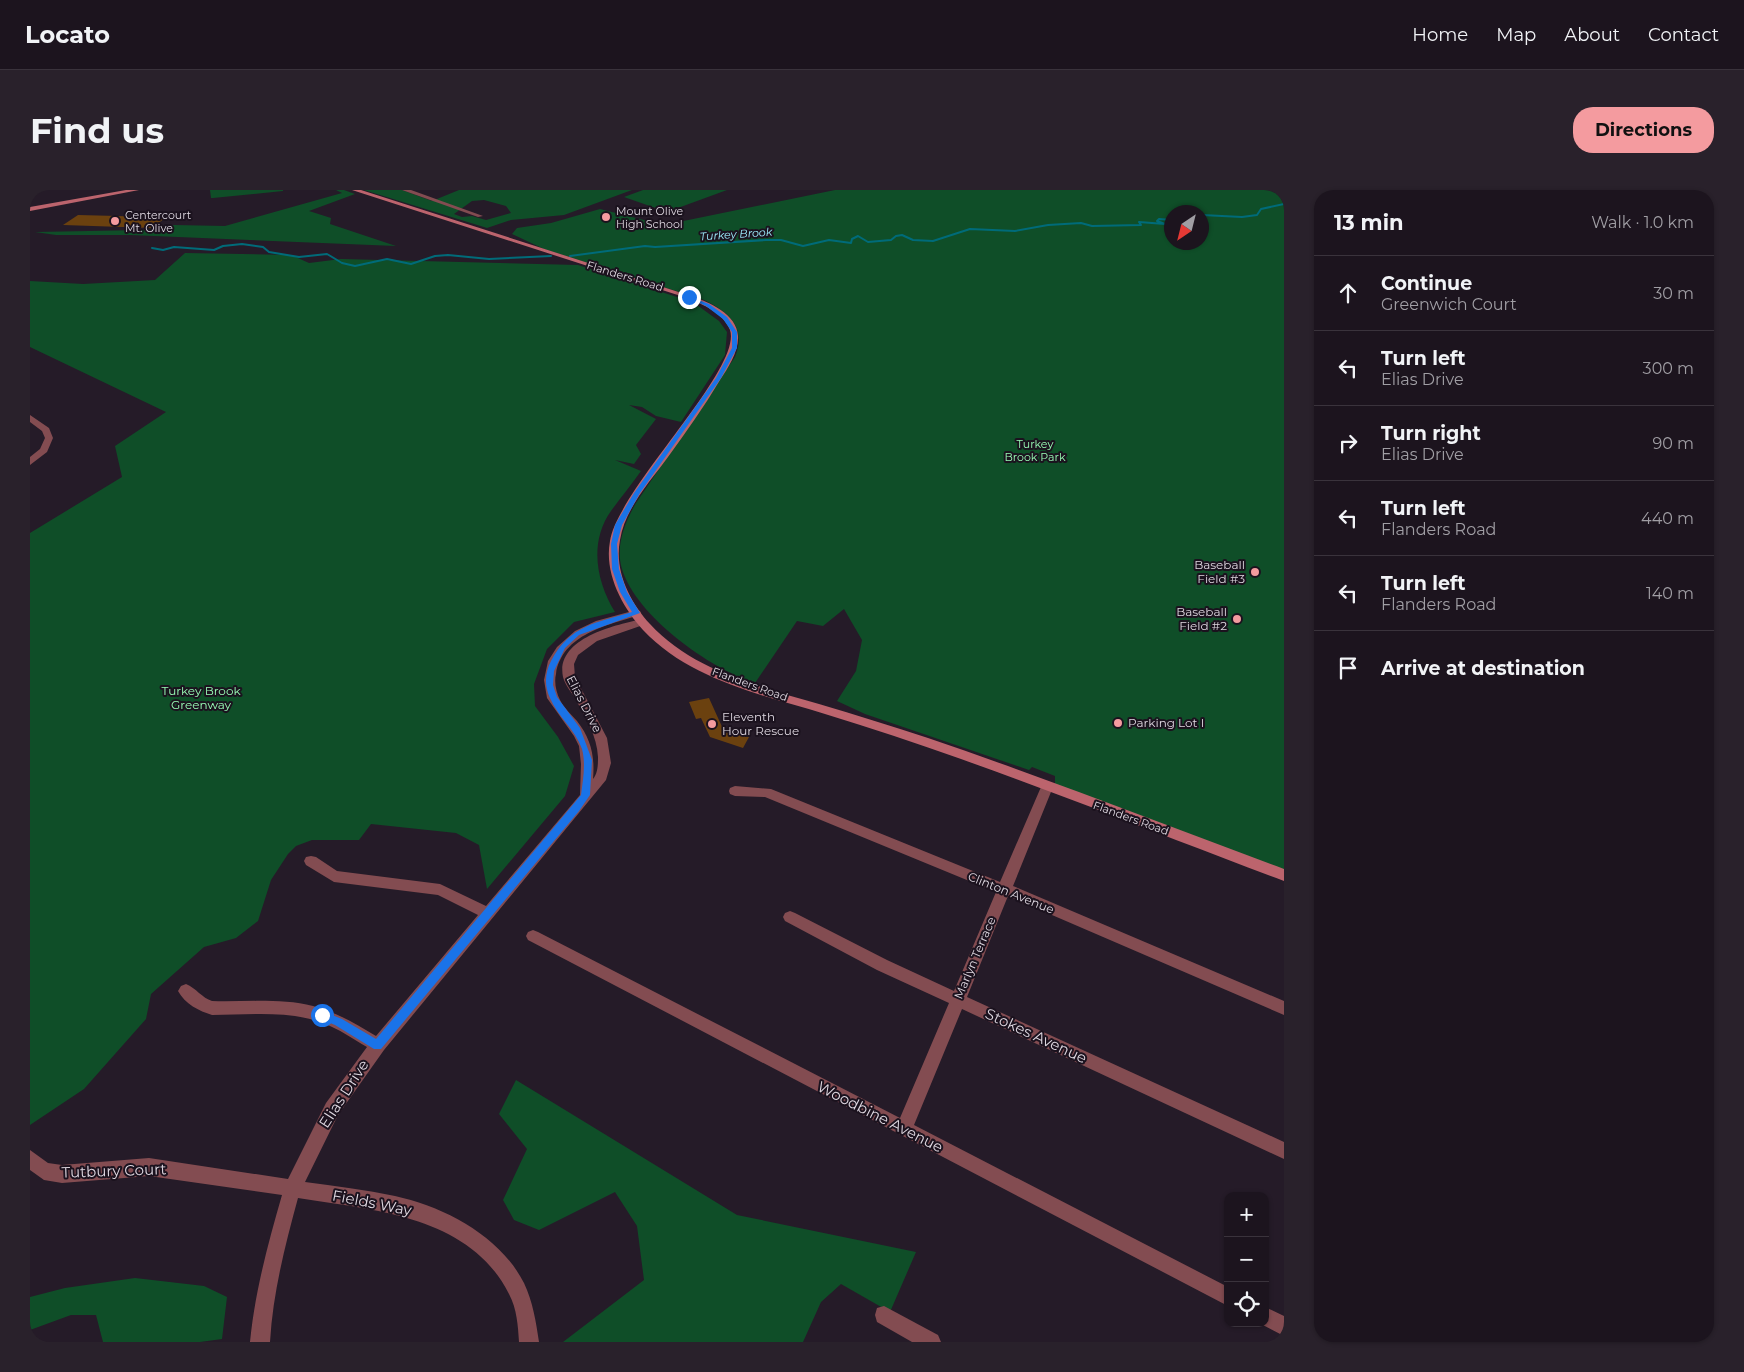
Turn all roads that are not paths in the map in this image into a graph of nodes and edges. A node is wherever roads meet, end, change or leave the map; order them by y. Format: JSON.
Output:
{"nodes":[{"id":1,"x":136,"y":190,"type":"edge"},
{"id":2,"x":356,"y":190,"type":"edge"},
{"id":3,"x":405,"y":190,"type":"edge"},
{"id":4,"x":30,"y":209,"type":"edge"},
{"id":5,"x":480,"y":216,"type":"dead end"},
{"id":6,"x":30,"y":418,"type":"edge"},
{"id":7,"x":30,"y":462,"type":"edge"},
{"id":8,"x":639,"y":617,"type":"junction"},
{"id":9,"x":1047,"y":787,"type":"junction"},
{"id":10,"x":735,"y":791,"type":"dead end"},
{"id":11,"x":586,"y":795,"type":"junction"},
{"id":12,"x":311,"y":861,"type":"dead end"},
{"id":13,"x":1284,"y":875,"type":"edge"},
{"id":14,"x":1004,"y":889,"type":"junction"},
{"id":15,"x":489,"y":914,"type":"junction"},
{"id":16,"x":790,"y":918,"type":"dead end"},
{"id":17,"x":533,"y":936,"type":"dead end"},
{"id":18,"x":186,"y":990,"type":"dead end"},
{"id":19,"x":958,"y":999,"type":"junction"},
{"id":20,"x":1284,"y":1008,"type":"edge"},
{"id":21,"x":378,"y":1045,"type":"junction"},
{"id":22,"x":904,"y":1129,"type":"junction"},
{"id":23,"x":1284,"y":1151,"type":"edge"},
{"id":24,"x":30,"y":1159,"type":"edge"},
{"id":25,"x":292,"y":1189,"type":"junction"},
{"id":26,"x":1224,"y":1295,"type":"edge"},
{"id":27,"x":884,"y":1315,"type":"dead end"},
{"id":28,"x":1269,"y":1318,"type":"edge"},
{"id":29,"x":1284,"y":1326,"type":"edge"},
{"id":30,"x":260,"y":1342,"type":"edge"},
{"id":31,"x":529,"y":1342,"type":"edge"},
{"id":32,"x":931,"y":1342,"type":"edge"}],
"edges":[{"from":1,"to":4,"type":"main road"},
{"from":2,"to":8,"type":"main road","name":"Flanders Road"},
{"from":3,"to":5,"type":"street"},
{"from":6,"to":7,"type":"street"},
{"from":8,"to":9,"type":"main road","name":"Flanders Road"},
{"from":8,"to":11,"type":"street","name":"Elias Drive"},
{"from":8,"to":11,"type":"street","name":"Elias Drive"},
{"from":9,"to":13,"type":"main road","name":"Flanders Road"},
{"from":9,"to":14,"type":"street","name":"Marlyn Terrace"},
{"from":10,"to":14,"type":"street","name":"Clinton Avenue"},
{"from":11,"to":15,"type":"street","name":"Elias Drive"},
{"from":12,"to":15,"type":"street"},
{"from":14,"to":19,"type":"street","name":"Marlyn Terrace"},
{"from":14,"to":20,"type":"street","name":"Clinton Avenue"},
{"from":15,"to":21,"type":"street","name":"Elias Drive"},
{"from":16,"to":19,"type":"street","name":"Stokes Avenue"},
{"from":17,"to":22,"type":"street","name":"Woodbine Avenue"},
{"from":18,"to":21,"type":"street"},
{"from":19,"to":22,"type":"street","name":"Marlyn Terrace"},
{"from":19,"to":23,"type":"street","name":"Stokes Avenue"},
{"from":21,"to":25,"type":"street","name":"Elias Drive"},
{"from":22,"to":26,"type":"street","name":"Woodbine Avenue"},
{"from":24,"to":25,"type":"street","name":"Tutbury Court"},
{"from":25,"to":30,"type":"street","name":"Elias Drive"},
{"from":25,"to":31,"type":"street","name":"Fields Way"},
{"from":27,"to":32,"type":"street"},
{"from":28,"to":29,"type":"street"}]}
